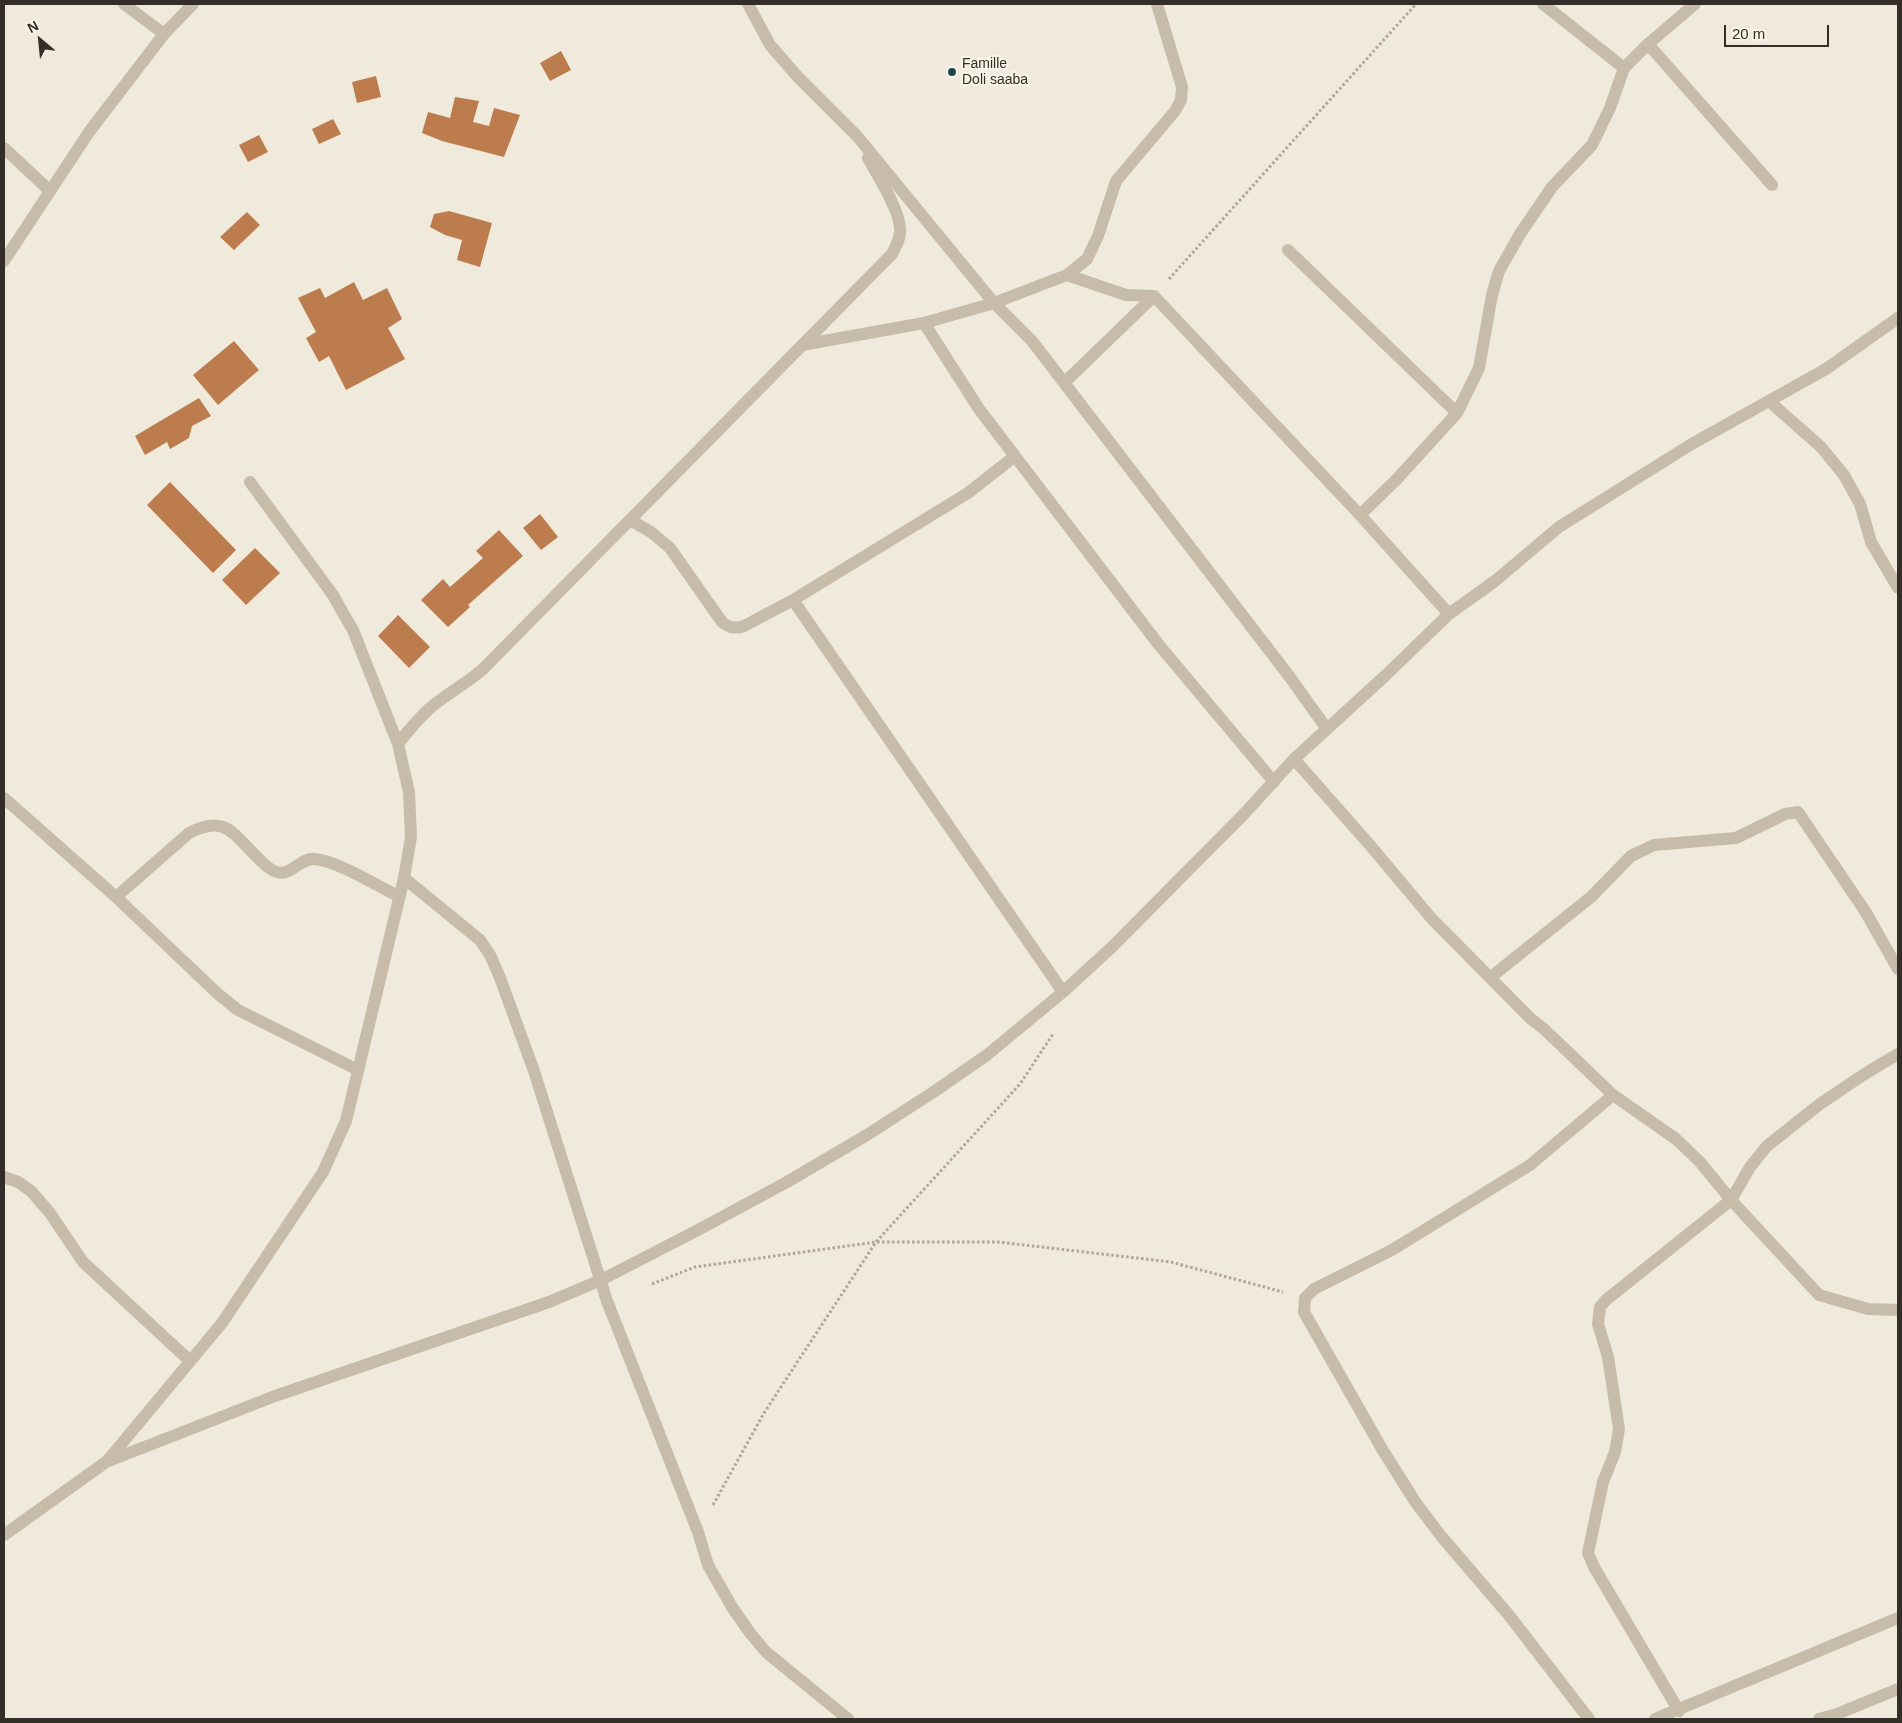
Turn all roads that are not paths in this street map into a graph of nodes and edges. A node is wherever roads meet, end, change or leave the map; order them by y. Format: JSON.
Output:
{"nodes":[{"id":1,"x":124,"y":4,"type":"edge"},
{"id":2,"x":193,"y":4,"type":"edge"},
{"id":3,"x":748,"y":4,"type":"edge"},
{"id":4,"x":1157,"y":4,"type":"edge"},
{"id":5,"x":1543,"y":4,"type":"edge"},
{"id":6,"x":1695,"y":4,"type":"edge"},
{"id":7,"x":164,"y":34,"type":"junction"},
{"id":8,"x":1648,"y":44,"type":"junction"},
{"id":9,"x":1624,"y":68,"type":"junction"},
{"id":10,"x":857,"y":136,"type":"junction"},
{"id":11,"x":4,"y":148,"type":"edge"},
{"id":12,"x":1772,"y":185,"type":"dead end"},
{"id":13,"x":50,"y":191,"type":"junction"},
{"id":14,"x":1288,"y":250,"type":"dead end"},
{"id":15,"x":4,"y":262,"type":"edge"},
{"id":16,"x":1068,"y":275,"type":"junction"},
{"id":17,"x":1154,"y":296,"type":"junction"},
{"id":18,"x":994,"y":303,"type":"junction"},
{"id":19,"x":1898,"y":318,"type":"edge"},
{"id":20,"x":924,"y":323,"type":"junction"},
{"id":21,"x":802,"y":345,"type":"junction"},
{"id":22,"x":1065,"y":382,"type":"junction"},
{"id":23,"x":1768,"y":401,"type":"junction"},
{"id":24,"x":1457,"y":413,"type":"junction"},
{"id":25,"x":1015,"y":456,"type":"junction"},
{"id":26,"x":250,"y":482,"type":"dead end"},
{"id":27,"x":1360,"y":515,"type":"junction"},
{"id":28,"x":630,"y":520,"type":"junction"},
{"id":29,"x":1898,"y":588,"type":"edge"},
{"id":30,"x":793,"y":600,"type":"junction"},
{"id":31,"x":1449,"y":614,"type":"junction"},
{"id":32,"x":1327,"y":729,"type":"junction"},
{"id":33,"x":398,"y":744,"type":"junction"},
{"id":34,"x":1294,"y":759,"type":"junction"},
{"id":35,"x":1274,"y":782,"type":"junction"},
{"id":36,"x":4,"y":798,"type":"edge"},
{"id":37,"x":404,"y":878,"type":"junction"},
{"id":38,"x":116,"y":897,"type":"junction"},
{"id":39,"x":400,"y":897,"type":"junction"},
{"id":40,"x":1898,"y":968,"type":"edge"},
{"id":41,"x":1490,"y":977,"type":"junction"},
{"id":42,"x":1063,"y":992,"type":"junction"},
{"id":43,"x":1898,"y":1054,"type":"edge"},
{"id":44,"x":358,"y":1070,"type":"junction"},
{"id":45,"x":1613,"y":1095,"type":"junction"},
{"id":46,"x":4,"y":1178,"type":"edge"},
{"id":47,"x":1731,"y":1200,"type":"junction"},
{"id":48,"x":600,"y":1280,"type":"junction"},
{"id":49,"x":1898,"y":1310,"type":"edge"},
{"id":50,"x":190,"y":1362,"type":"junction"},
{"id":51,"x":106,"y":1462,"type":"junction"},
{"id":52,"x":4,"y":1535,"type":"edge"},
{"id":53,"x":1898,"y":1618,"type":"edge"},
{"id":54,"x":1898,"y":1689,"type":"edge"},
{"id":55,"x":1679,"y":1711,"type":"junction"},
{"id":56,"x":848,"y":1719,"type":"edge"},
{"id":57,"x":1589,"y":1719,"type":"edge"},
{"id":58,"x":1655,"y":1719,"type":"edge"},
{"id":59,"x":1819,"y":1719,"type":"edge"}],
"edges":[{"from":1,"to":7,"type":"street"},
{"from":2,"to":7,"type":"street"},
{"from":3,"to":10,"type":"street"},
{"from":4,"to":16,"type":"street"},
{"from":5,"to":9,"type":"street"},
{"from":6,"to":8,"type":"street"},
{"from":7,"to":13,"type":"street"},
{"from":8,"to":9,"type":"street"},
{"from":8,"to":12,"type":"street"},
{"from":9,"to":24,"type":"street"},
{"from":10,"to":18,"type":"street"},
{"from":10,"to":21,"type":"street"},
{"from":11,"to":13,"type":"street"},
{"from":13,"to":15,"type":"street"},
{"from":14,"to":24,"type":"street"},
{"from":16,"to":17,"type":"street"},
{"from":16,"to":18,"type":"street"},
{"from":17,"to":22,"type":"street"},
{"from":17,"to":27,"type":"street"},
{"from":18,"to":20,"type":"street"},
{"from":18,"to":22,"type":"street"},
{"from":19,"to":23,"type":"street"},
{"from":20,"to":21,"type":"street"},
{"from":20,"to":25,"type":"street"},
{"from":21,"to":28,"type":"street"},
{"from":22,"to":32,"type":"street"},
{"from":23,"to":29,"type":"street"},
{"from":23,"to":31,"type":"street"},
{"from":24,"to":27,"type":"street"},
{"from":25,"to":30,"type":"street"},
{"from":25,"to":35,"type":"street"},
{"from":26,"to":33,"type":"street"},
{"from":27,"to":31,"type":"street"},
{"from":28,"to":30,"type":"street"},
{"from":28,"to":33,"type":"street"},
{"from":30,"to":42,"type":"street"},
{"from":31,"to":32,"type":"street"},
{"from":32,"to":34,"type":"street"},
{"from":33,"to":37,"type":"street"},
{"from":34,"to":35,"type":"street"},
{"from":34,"to":41,"type":"street"},
{"from":35,"to":42,"type":"street"},
{"from":36,"to":38,"type":"street"},
{"from":37,"to":39,"type":"street"},
{"from":37,"to":48,"type":"street"},
{"from":38,"to":39,"type":"street"},
{"from":38,"to":44,"type":"street"},
{"from":39,"to":44,"type":"street"},
{"from":40,"to":41,"type":"street"},
{"from":41,"to":45,"type":"street"},
{"from":42,"to":48,"type":"street"},
{"from":43,"to":47,"type":"street"},
{"from":44,"to":50,"type":"street"},
{"from":45,"to":47,"type":"street"},
{"from":45,"to":57,"type":"street"},
{"from":46,"to":50,"type":"street"},
{"from":47,"to":49,"type":"street"},
{"from":47,"to":55,"type":"street"},
{"from":48,"to":51,"type":"street"},
{"from":48,"to":56,"type":"street"},
{"from":50,"to":51,"type":"street"},
{"from":51,"to":52,"type":"street"},
{"from":53,"to":55,"type":"street"},
{"from":54,"to":59,"type":"street"},
{"from":55,"to":58,"type":"street"}]}
